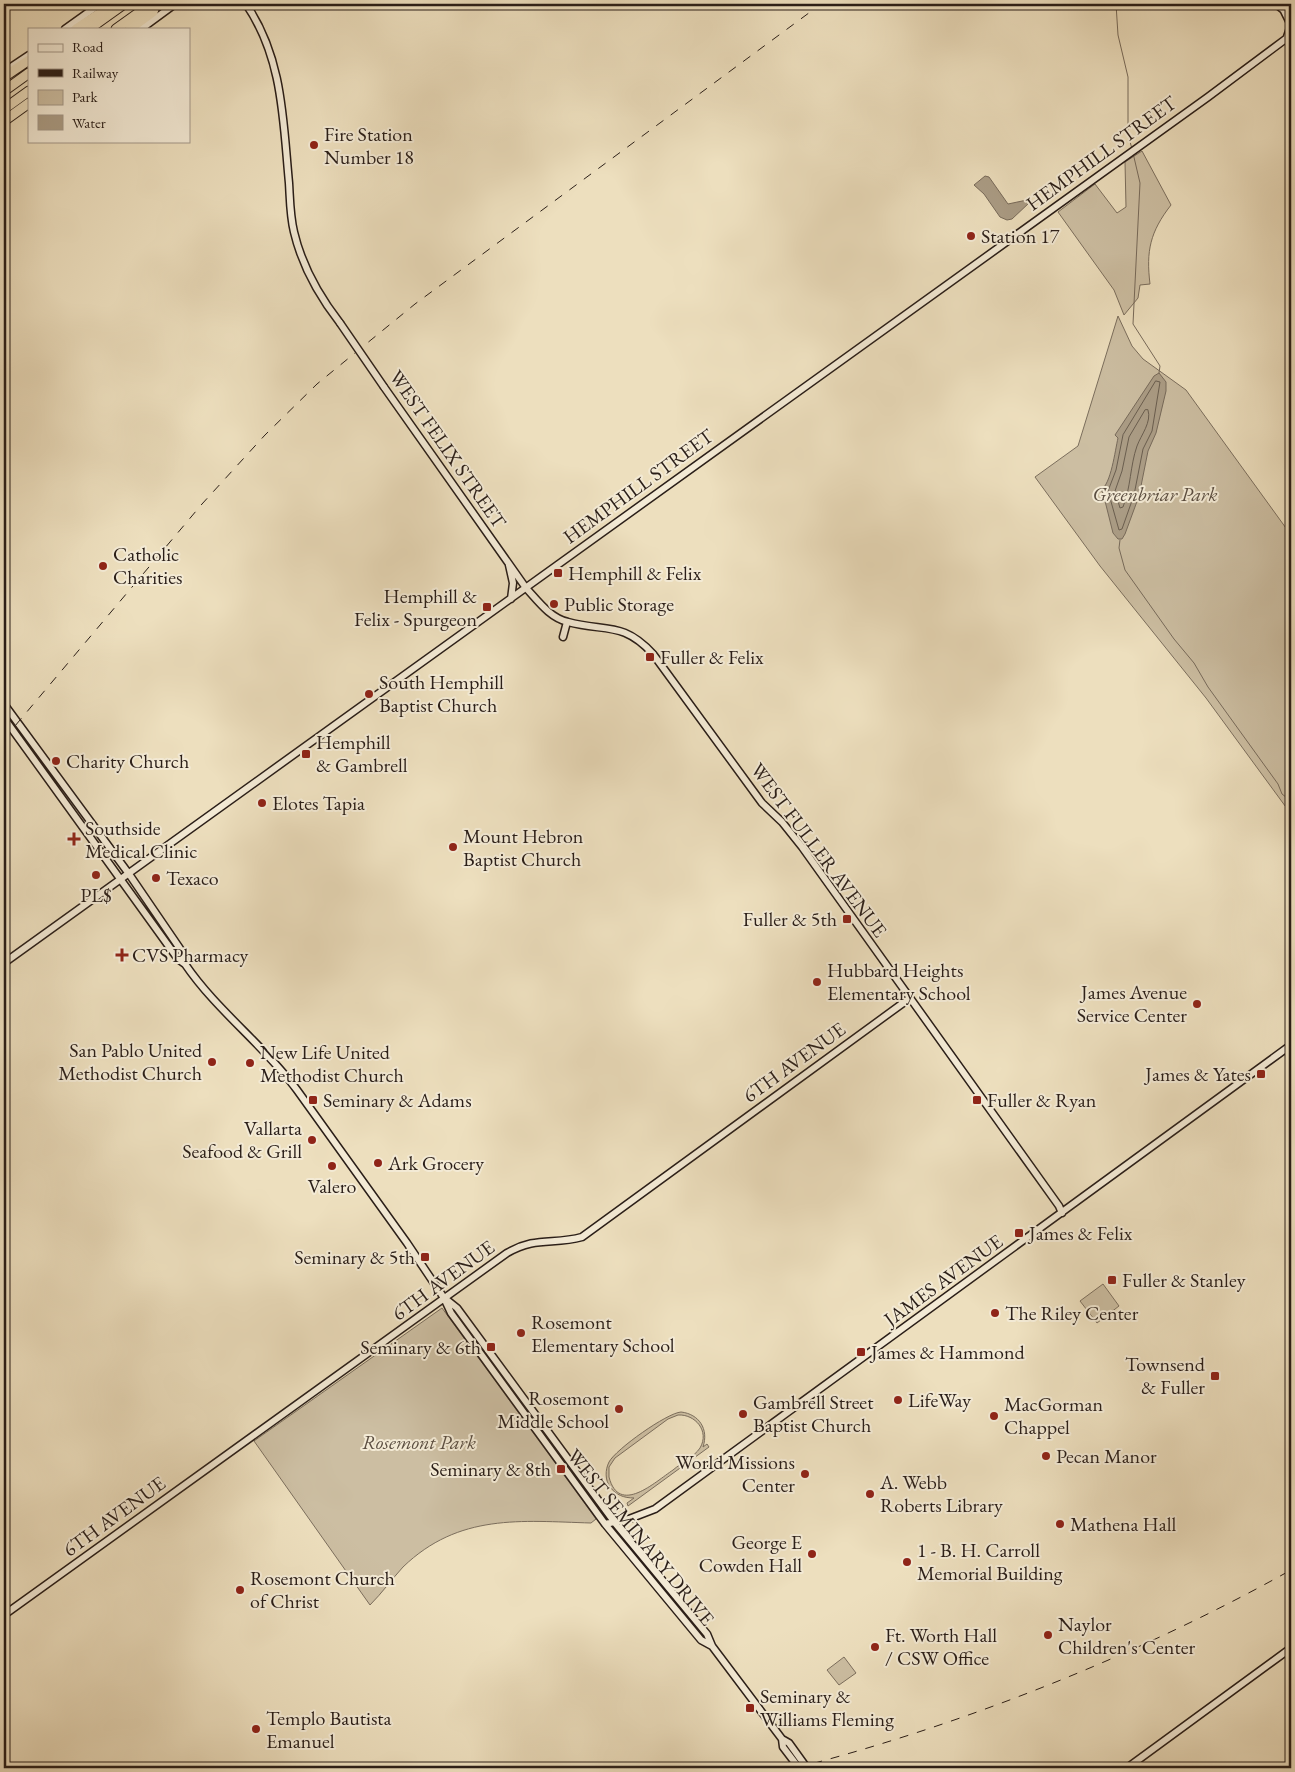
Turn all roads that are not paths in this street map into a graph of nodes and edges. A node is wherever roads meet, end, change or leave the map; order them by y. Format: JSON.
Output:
{"nodes":[{"id":1,"x":100,"y":4,"type":"edge"},
{"id":2,"x":114,"y":4,"type":"edge"},
{"id":3,"x":124,"y":4,"type":"edge"},
{"id":4,"x":152,"y":4,"type":"edge"},
{"id":5,"x":156,"y":4,"type":"edge"},
{"id":6,"x":175,"y":4,"type":"edge"},
{"id":7,"x":246,"y":4,"type":"edge"},
{"id":8,"x":1276,"y":4,"type":"edge"},
{"id":9,"x":1284,"y":11,"type":"junction"},
{"id":10,"x":1291,"y":16,"type":"edge"},
{"id":11,"x":66,"y":28,"type":"edge"},
{"id":12,"x":78,"y":28,"type":"edge"},
{"id":13,"x":90,"y":28,"type":"edge"},
{"id":14,"x":117,"y":28,"type":"edge"},
{"id":15,"x":131,"y":28,"type":"edge"},
{"id":16,"x":142,"y":28,"type":"edge"},
{"id":17,"x":1289,"y":36,"type":"edge"},
{"id":18,"x":28,"y":55,"type":"edge"},
{"id":19,"x":28,"y":61,"type":"edge"},
{"id":20,"x":4,"y":72,"type":"edge"},
{"id":21,"x":28,"y":74,"type":"edge"},
{"id":22,"x":4,"y":77,"type":"edge"},
{"id":23,"x":4,"y":91,"type":"edge"},
{"id":24,"x":28,"y":91,"type":"edge"},
{"id":25,"x":28,"y":104,"type":"edge"},
{"id":26,"x":4,"y":109,"type":"edge"},
{"id":27,"x":28,"y":109,"type":"edge"},
{"id":28,"x":4,"y":121,"type":"edge"},
{"id":29,"x":4,"y":126,"type":"edge"},
{"id":30,"x":508,"y":562,"type":"junction"},
{"id":31,"x":526,"y":588,"type":"junction"},
{"id":32,"x":511,"y":599,"type":"junction"},
{"id":33,"x":545,"y":610,"type":"joint"},
{"id":34,"x":567,"y":622,"type":"junction"},
{"id":35,"x":563,"y":637,"type":"dead end"},
{"id":36,"x":4,"y":704,"type":"edge"},
{"id":37,"x":4,"y":718,"type":"edge"},
{"id":38,"x":77,"y":802,"type":"junction"},
{"id":39,"x":67,"y":805,"type":"junction"},
{"id":40,"x":129,"y":874,"type":"junction"},
{"id":41,"x":121,"y":880,"type":"junction"},
{"id":42,"x":4,"y":963,"type":"edge"},
{"id":43,"x":186,"y":964,"type":"junction"},
{"id":44,"x":910,"y":998,"type":"junction"},
{"id":45,"x":1291,"y":1045,"type":"edge"},
{"id":46,"x":1062,"y":1213,"type":"junction"},
{"id":47,"x":444,"y":1298,"type":"junction"},
{"id":48,"x":509,"y":1379,"type":"junction"},
{"id":49,"x":502,"y":1384,"type":"junction"},
{"id":50,"x":570,"y":1462,"type":"junction"},
{"id":51,"x":564,"y":1467,"type":"junction"},
{"id":52,"x":616,"y":1523,"type":"junction"},
{"id":53,"x":605,"y":1524,"type":"junction"},
{"id":54,"x":4,"y":1616,"type":"edge"},
{"id":55,"x":712,"y":1646,"type":"junction"},
{"id":56,"x":1291,"y":1648,"type":"edge"},
{"id":57,"x":782,"y":1739,"type":"junction"},
{"id":58,"x":798,"y":1768,"type":"edge"},
{"id":59,"x":807,"y":1768,"type":"edge"},
{"id":60,"x":1127,"y":1768,"type":"edge"}],
"edges":[{"from":1,"to":11,"type":"main road"},
{"from":2,"to":12,"type":"highway"},
{"from":3,"to":13,"type":"highway"},
{"from":4,"to":14,"type":"highway"},
{"from":5,"to":15,"type":"highway"},
{"from":6,"to":16,"type":"main road"},
{"from":7,"to":30,"type":"main road","name":"WEST FELIX STREET","bridge":true},
{"from":8,"to":9,"type":"main road"},
{"from":9,"to":10,"type":"main road"},
{"from":9,"to":17,"type":"main road"},
{"from":17,"to":31,"type":"main road","name":"HEMPHILL STREET"},
{"from":18,"to":20,"type":"main road"},
{"from":19,"to":22,"type":"highway"},
{"from":21,"to":23,"type":"highway"},
{"from":24,"to":26,"type":"highway"},
{"from":25,"to":28,"type":"highway"},
{"from":27,"to":29,"type":"main road"},
{"from":30,"to":31,"type":"main road","name":"WEST FELIX STREET"},
{"from":30,"to":32,"type":"main road"},
{"from":31,"to":32,"type":"main road","name":"HEMPHILL STREET"},
{"from":31,"to":33,"type":"main road","name":"WEST FELIX STREET"},
{"from":32,"to":40,"type":"main road","name":"HEMPHILL STREET"},
{"from":33,"to":34,"type":"main road","name":"WEST FULLER AVENUE"},
{"from":34,"to":35,"type":"main road"},
{"from":34,"to":44,"type":"main road","name":"WEST FULLER AVENUE"},
{"from":36,"to":38,"type":"main road","name":"WEST SEMINARY DRIVE"},
{"from":37,"to":39,"type":"main road","name":"WEST SEMINARY DRIVE"},
{"from":38,"to":39,"type":"main road"},
{"from":38,"to":40,"type":"main road","name":"WEST SEMINARY DRIVE"},
{"from":39,"to":41,"type":"main road","name":"WEST SEMINARY DRIVE"},
{"from":40,"to":41,"type":"main road","name":"HEMPHILL STREET"},
{"from":40,"to":43,"type":"main road","name":"WEST SEMINARY DRIVE"},
{"from":41,"to":42,"type":"main road","name":"HEMPHILL STREET"},
{"from":41,"to":43,"type":"main road","name":"WEST SEMINARY DRIVE"},
{"from":43,"to":47,"type":"main road","name":"WEST SEMINARY DRIVE"},
{"from":44,"to":46,"type":"main road","name":"WEST FULLER AVENUE"},
{"from":44,"to":47,"type":"main road","name":"6TH AVENUE"},
{"from":45,"to":46,"type":"main road","name":"JAMES AVENUE"},
{"from":46,"to":52,"type":"main road","name":"JAMES AVENUE"},
{"from":47,"to":48,"type":"main road","name":"WEST SEMINARY DRIVE"},
{"from":47,"to":49,"type":"main road","name":"WEST SEMINARY DRIVE"},
{"from":47,"to":54,"type":"main road","name":"6TH AVENUE"},
{"from":48,"to":49,"type":"main road"},
{"from":48,"to":50,"type":"main road","name":"WEST SEMINARY DRIVE"},
{"from":49,"to":51,"type":"main road","name":"WEST SEMINARY DRIVE"},
{"from":50,"to":51,"type":"main road"},
{"from":50,"to":52,"type":"main road","name":"WEST SEMINARY DRIVE"},
{"from":51,"to":53,"type":"main road","name":"WEST SEMINARY DRIVE"},
{"from":52,"to":53,"type":"main road","name":"JAMES AVENUE"},
{"from":52,"to":55,"type":"main road","name":"WEST SEMINARY DRIVE"},
{"from":53,"to":55,"type":"main road","name":"WEST SEMINARY DRIVE"},
{"from":55,"to":57,"type":"main road","name":"WEST SEMINARY DRIVE"},
{"from":56,"to":60,"type":"main road"},
{"from":57,"to":58,"type":"main road","name":"WEST SEMINARY DRIVE"},
{"from":57,"to":59,"type":"main road","name":"WEST SEMINARY DRIVE"}]}
